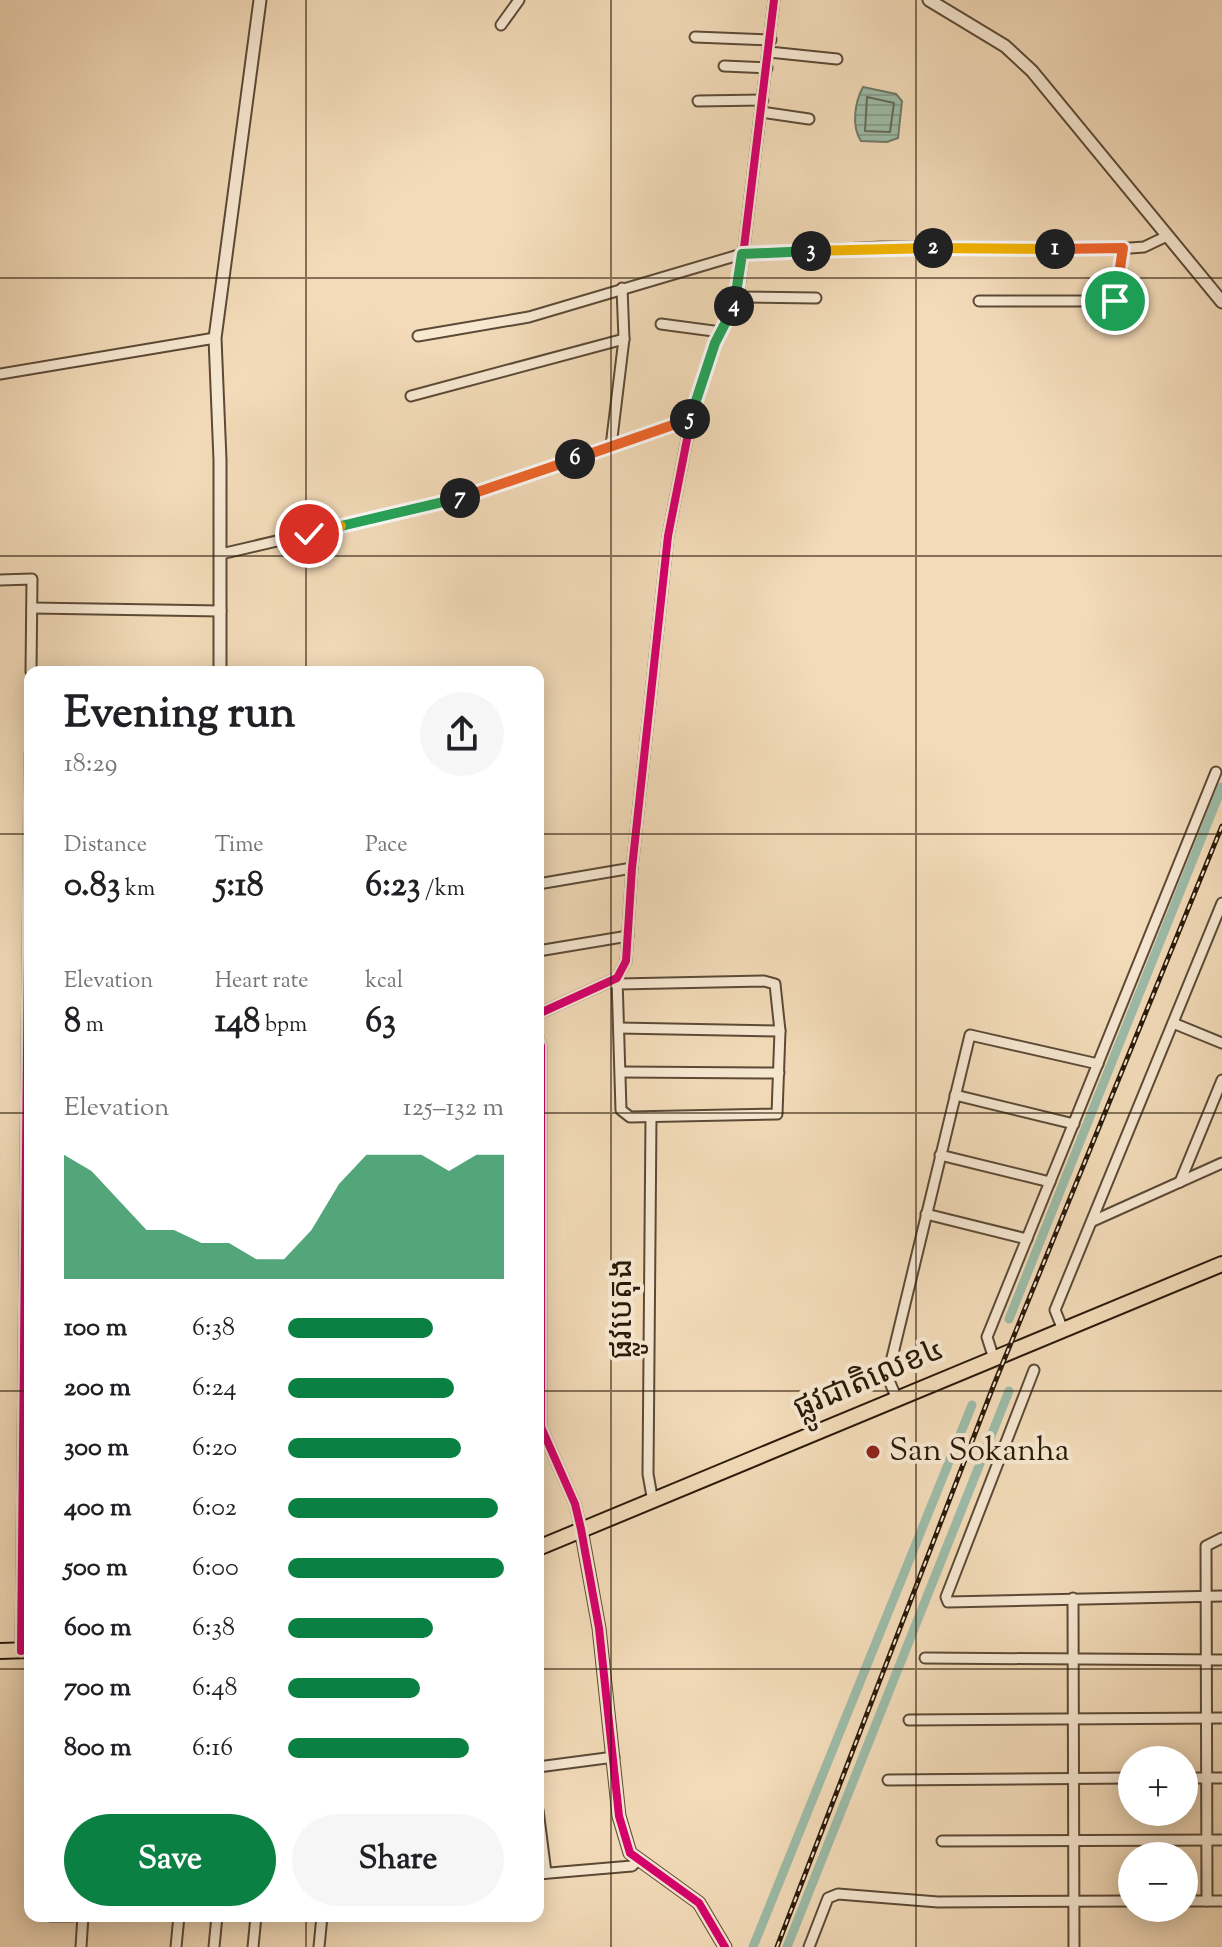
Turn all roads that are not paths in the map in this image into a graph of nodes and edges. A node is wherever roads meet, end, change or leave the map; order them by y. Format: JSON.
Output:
{"nodes":[{"id":1,"x":260,"y":0,"type":"edge"},
{"id":2,"x":519,"y":0,"type":"edge"},
{"id":3,"x":774,"y":0,"type":"edge"},
{"id":4,"x":929,"y":0,"type":"edge"},
{"id":5,"x":501,"y":25,"type":"dead end"},
{"id":6,"x":695,"y":37,"type":"dead end"},
{"id":7,"x":771,"y":40,"type":"junction"},
{"id":8,"x":769,"y":52,"type":"junction"},
{"id":9,"x":837,"y":59,"type":"dead end"},
{"id":10,"x":724,"y":66,"type":"dead end"},
{"id":11,"x":767,"y":68,"type":"junction"},
{"id":12,"x":763,"y":100,"type":"junction"},
{"id":13,"x":698,"y":101,"type":"dead end"},
{"id":14,"x":761,"y":112,"type":"junction"},
{"id":15,"x":809,"y":119,"type":"dead end"},
{"id":16,"x":1167,"y":236,"type":"junction"},
{"id":17,"x":1123,"y":248,"type":"junction"},
{"id":18,"x":742,"y":254,"type":"junction"},
{"id":19,"x":622,"y":288,"type":"junction"},
{"id":20,"x":738,"y":297,"type":"junction"},
{"id":21,"x":816,"y":298,"type":"dead end"},
{"id":22,"x":979,"y":301,"type":"dead end"},
{"id":23,"x":1222,"y":302,"type":"edge"},
{"id":24,"x":661,"y":324,"type":"dead end"},
{"id":25,"x":721,"y":332,"type":"junction"},
{"id":26,"x":418,"y":336,"type":"dead end"},
{"id":27,"x":215,"y":338,"type":"junction"},
{"id":28,"x":624,"y":339,"type":"junction"},
{"id":29,"x":0,"y":374,"type":"edge"},
{"id":30,"x":411,"y":396,"type":"dead end"},
{"id":31,"x":691,"y":419,"type":"junction"},
{"id":32,"x":611,"y":446,"type":"junction"},
{"id":33,"x":221,"y":554,"type":"junction"},
{"id":34,"x":0,"y":580,"type":"edge"},
{"id":35,"x":32,"y":608,"type":"junction"},
{"id":36,"x":221,"y":611,"type":"junction"},
{"id":37,"x":31,"y":666,"type":"edge"},
{"id":38,"x":220,"y":666,"type":"edge"},
{"id":39,"x":1216,"y":772,"type":"dead end"},
{"id":40,"x":632,"y":868,"type":"junction"},
{"id":41,"x":544,"y":883,"type":"edge"},
{"id":42,"x":1221,"y":910,"type":"edge"},
{"id":43,"x":628,"y":936,"type":"junction"},
{"id":44,"x":544,"y":950,"type":"edge"},
{"id":45,"x":618,"y":981,"type":"junction"},
{"id":46,"x":544,"y":1012,"type":"edge"},
{"id":47,"x":1173,"y":1023,"type":"junction"},
{"id":48,"x":619,"y":1028,"type":"junction"},
{"id":49,"x":780,"y":1031,"type":"junction"},
{"id":50,"x":1222,"y":1043,"type":"edge"},
{"id":51,"x":1098,"y":1064,"type":"junction"},
{"id":52,"x":621,"y":1072,"type":"junction"},
{"id":53,"x":779,"y":1073,"type":"junction"},
{"id":54,"x":1222,"y":1080,"type":"edge"},
{"id":55,"x":955,"y":1095,"type":"junction"},
{"id":56,"x":651,"y":1117,"type":"junction"},
{"id":57,"x":1074,"y":1124,"type":"junction"},
{"id":58,"x":940,"y":1155,"type":"junction"},
{"id":59,"x":1222,"y":1163,"type":"edge"},
{"id":60,"x":1050,"y":1182,"type":"junction"},
{"id":61,"x":1180,"y":1182,"type":"junction"},
{"id":62,"x":926,"y":1214,"type":"junction"},
{"id":63,"x":1093,"y":1221,"type":"junction"},
{"id":64,"x":1027,"y":1239,"type":"junction"},
{"id":65,"x":1222,"y":1264,"type":"edge"},
{"id":66,"x":1063,"y":1330,"type":"junction"},
{"id":67,"x":994,"y":1359,"type":"junction"},
{"id":68,"x":1034,"y":1370,"type":"dead end"},
{"id":69,"x":897,"y":1399,"type":"junction"},
{"id":70,"x":544,"y":1434,"type":"edge"},
{"id":71,"x":653,"y":1502,"type":"junction"},
{"id":72,"x":581,"y":1529,"type":"junction"},
{"id":73,"x":1222,"y":1538,"type":"edge"},
{"id":74,"x":544,"y":1545,"type":"edge"},
{"id":75,"x":1206,"y":1596,"type":"junction"},
{"id":76,"x":1222,"y":1596,"type":"edge"},
{"id":77,"x":1073,"y":1598,"type":"junction"},
{"id":78,"x":24,"y":1650,"type":"edge"},
{"id":79,"x":0,"y":1651,"type":"edge"},
{"id":80,"x":925,"y":1658,"type":"dead end"},
{"id":81,"x":1072,"y":1660,"type":"junction"},
{"id":82,"x":1206,"y":1660,"type":"junction"},
{"id":83,"x":1222,"y":1660,"type":"edge"},
{"id":84,"x":1207,"y":1718,"type":"junction"},
{"id":85,"x":1222,"y":1718,"type":"edge"},
{"id":86,"x":1073,"y":1719,"type":"junction"},
{"id":87,"x":909,"y":1720,"type":"dead end"},
{"id":88,"x":614,"y":1757,"type":"junction"},
{"id":89,"x":544,"y":1766,"type":"edge"},
{"id":90,"x":1072,"y":1778,"type":"junction"},
{"id":91,"x":1118,"y":1778,"type":"edge"},
{"id":92,"x":1198,"y":1778,"type":"edge"},
{"id":93,"x":1208,"y":1778,"type":"junction"},
{"id":94,"x":1222,"y":1778,"type":"edge"},
{"id":95,"x":888,"y":1780,"type":"dead end"},
{"id":96,"x":1209,"y":1840,"type":"junction"},
{"id":97,"x":1222,"y":1840,"type":"edge"},
{"id":98,"x":942,"y":1841,"type":"dead end"},
{"id":99,"x":1073,"y":1841,"type":"junction"},
{"id":100,"x":637,"y":1861,"type":"junction"},
{"id":101,"x":544,"y":1873,"type":"edge"},
{"id":102,"x":1074,"y":1901,"type":"junction"},
{"id":103,"x":1118,"y":1901,"type":"edge"},
{"id":104,"x":1198,"y":1901,"type":"edge"},
{"id":105,"x":1207,"y":1901,"type":"junction"},
{"id":106,"x":1222,"y":1901,"type":"edge"},
{"id":107,"x":83,"y":1922,"type":"edge"},
{"id":108,"x":178,"y":1922,"type":"edge"},
{"id":109,"x":216,"y":1922,"type":"edge"},
{"id":110,"x":255,"y":1922,"type":"edge"},
{"id":111,"x":321,"y":1922,"type":"edge"},
{"id":112,"x":81,"y":1947,"type":"edge"},
{"id":113,"x":176,"y":1947,"type":"edge"},
{"id":114,"x":214,"y":1947,"type":"edge"},
{"id":115,"x":253,"y":1947,"type":"edge"},
{"id":116,"x":319,"y":1947,"type":"edge"},
{"id":117,"x":725,"y":1947,"type":"edge"},
{"id":118,"x":809,"y":1947,"type":"edge"},
{"id":119,"x":1074,"y":1947,"type":"edge"}],
"edges":[{"from":1,"to":27,"type":"street"},
{"from":2,"to":5,"type":"street"},
{"from":3,"to":7,"type":"street"},
{"from":4,"to":16,"type":"street"},
{"from":6,"to":7,"type":"street"},
{"from":7,"to":8,"type":"street"},
{"from":8,"to":9,"type":"street"},
{"from":8,"to":11,"type":"street"},
{"from":10,"to":11,"type":"street"},
{"from":11,"to":12,"type":"street"},
{"from":12,"to":13,"type":"street"},
{"from":12,"to":14,"type":"street"},
{"from":14,"to":15,"type":"street"},
{"from":14,"to":18,"type":"street"},
{"from":16,"to":17,"type":"street"},
{"from":16,"to":23,"type":"street"},
{"from":17,"to":18,"type":"street"},
{"from":17,"to":22,"type":"street"},
{"from":18,"to":19,"type":"street"},
{"from":18,"to":20,"type":"street"},
{"from":19,"to":26,"type":"street"},
{"from":19,"to":28,"type":"street"},
{"from":20,"to":21,"type":"street"},
{"from":20,"to":25,"type":"street"},
{"from":24,"to":25,"type":"street"},
{"from":25,"to":31,"type":"street"},
{"from":27,"to":29,"type":"street"},
{"from":27,"to":33,"type":"street"},
{"from":28,"to":30,"type":"street"},
{"from":28,"to":32,"type":"street"},
{"from":31,"to":32,"type":"street"},
{"from":31,"to":40,"type":"street"},
{"from":32,"to":33,"type":"street"},
{"from":33,"to":36,"type":"street"},
{"from":34,"to":35,"type":"street"},
{"from":35,"to":36,"type":"street"},
{"from":35,"to":37,"type":"street"},
{"from":36,"to":38,"type":"street"},
{"from":39,"to":51,"type":"street"},
{"from":40,"to":41,"type":"street"},
{"from":40,"to":43,"type":"street"},
{"from":42,"to":47,"type":"street"},
{"from":43,"to":44,"type":"street"},
{"from":43,"to":45,"type":"street"},
{"from":45,"to":46,"type":"street"},
{"from":45,"to":48,"type":"street"},
{"from":45,"to":49,"type":"street"},
{"from":47,"to":50,"type":"street"},
{"from":47,"to":63,"type":"street"},
{"from":48,"to":49,"type":"street"},
{"from":48,"to":52,"type":"street"},
{"from":49,"to":53,"type":"street"},
{"from":51,"to":55,"type":"street"},
{"from":51,"to":57,"type":"street"},
{"from":52,"to":53,"type":"street"},
{"from":52,"to":56,"type":"street"},
{"from":53,"to":56,"type":"street"},
{"from":54,"to":61,"type":"street"},
{"from":55,"to":57,"type":"street"},
{"from":55,"to":58,"type":"street"},
{"from":56,"to":71,"type":"street","name":"ផ្លូវបេតុង"},
{"from":57,"to":60,"type":"street"},
{"from":58,"to":60,"type":"street"},
{"from":58,"to":62,"type":"street"},
{"from":59,"to":61,"type":"street"},
{"from":60,"to":64,"type":"street"},
{"from":61,"to":63,"type":"street"},
{"from":62,"to":64,"type":"street"},
{"from":62,"to":69,"type":"street"},
{"from":63,"to":66,"type":"street"},
{"from":64,"to":67,"type":"street"},
{"from":65,"to":66,"type":"highway","name":"ផ្លូវជាតិលេខ៤"},
{"from":66,"to":67,"type":"highway","name":"ផ្លូវជាតិលេខ៤"},
{"from":67,"to":69,"type":"highway","name":"ផ្លូវជាតិលេខ៤"},
{"from":68,"to":77,"type":"street"},
{"from":69,"to":71,"type":"highway","name":"ផ្លូវជាតិលេខ៤"},
{"from":70,"to":72,"type":"street"},
{"from":71,"to":72,"type":"highway","name":"ផ្លូវជាតិលេខ៤"},
{"from":72,"to":74,"type":"highway","name":"ផ្លូវជាតិលេខ៤"},
{"from":72,"to":88,"type":"street"},
{"from":73,"to":75,"type":"street"},
{"from":75,"to":76,"type":"street"},
{"from":75,"to":77,"type":"street"},
{"from":75,"to":82,"type":"street"},
{"from":77,"to":81,"type":"street"},
{"from":78,"to":79,"type":"highway"},
{"from":80,"to":81,"type":"street"},
{"from":81,"to":82,"type":"street"},
{"from":81,"to":86,"type":"street"},
{"from":82,"to":83,"type":"street"},
{"from":82,"to":84,"type":"street"},
{"from":84,"to":85,"type":"street"},
{"from":84,"to":86,"type":"street"},
{"from":84,"to":93,"type":"street"},
{"from":86,"to":87,"type":"street"},
{"from":86,"to":90,"type":"street"},
{"from":88,"to":89,"type":"street"},
{"from":88,"to":100,"type":"street"},
{"from":90,"to":91,"type":"street"},
{"from":90,"to":95,"type":"street"},
{"from":90,"to":99,"type":"street"},
{"from":92,"to":93,"type":"street"},
{"from":93,"to":94,"type":"street"},
{"from":93,"to":96,"type":"street"},
{"from":96,"to":97,"type":"street"},
{"from":96,"to":99,"type":"street"},
{"from":96,"to":105,"type":"street"},
{"from":98,"to":99,"type":"street"},
{"from":99,"to":102,"type":"street"},
{"from":100,"to":101,"type":"street"},
{"from":100,"to":117,"type":"street"},
{"from":102,"to":103,"type":"street"},
{"from":102,"to":118,"type":"street"},
{"from":102,"to":119,"type":"street"},
{"from":104,"to":105,"type":"street"},
{"from":105,"to":106,"type":"street"},
{"from":107,"to":112,"type":"street"},
{"from":108,"to":113,"type":"street"},
{"from":109,"to":114,"type":"street"},
{"from":110,"to":115,"type":"street"},
{"from":111,"to":116,"type":"street"}]}
